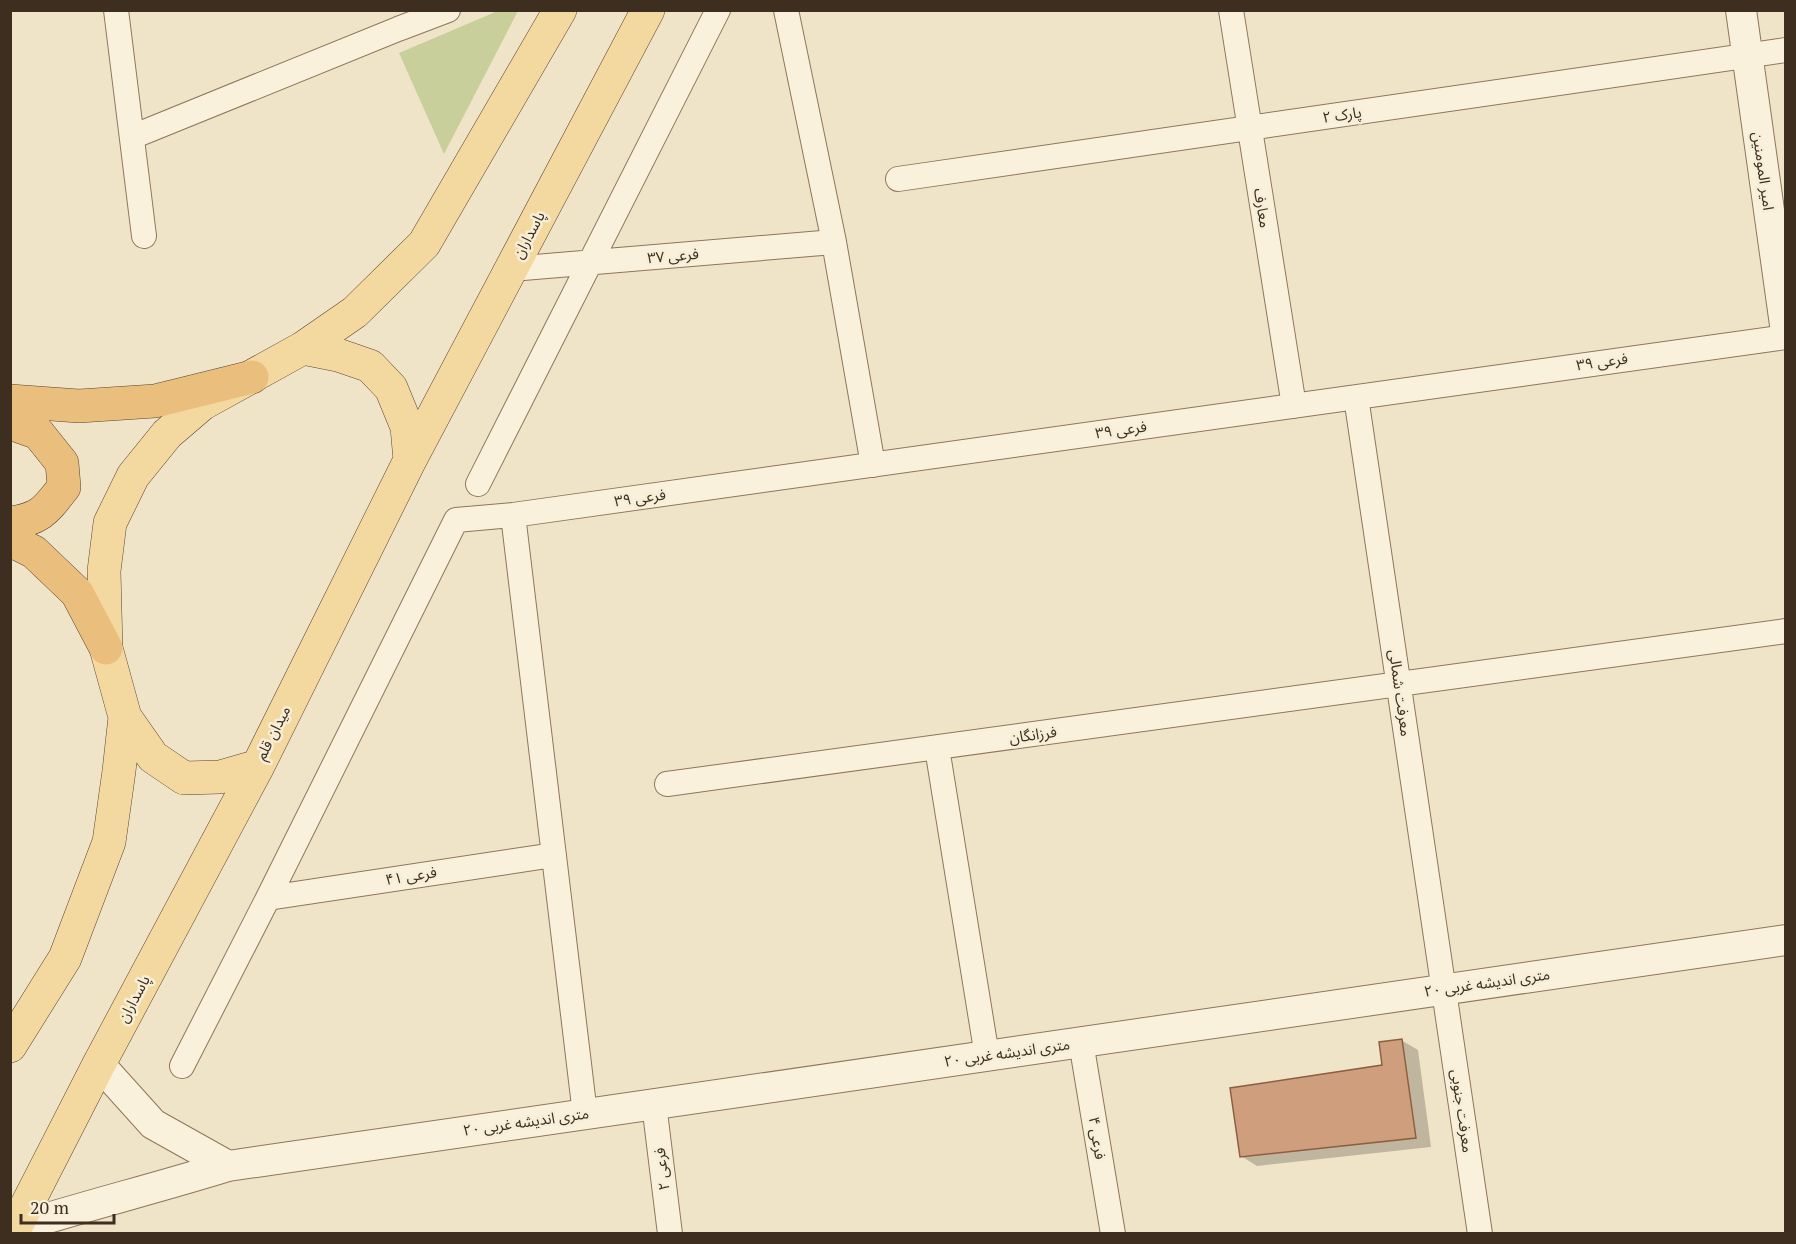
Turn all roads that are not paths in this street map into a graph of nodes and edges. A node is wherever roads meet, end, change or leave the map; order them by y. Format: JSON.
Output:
{"nodes":[{"id":1,"x":116,"y":10,"type":"edge"},
{"id":2,"x":448,"y":10,"type":"edge"},
{"id":3,"x":560,"y":10,"type":"edge"},
{"id":4,"x":648,"y":10,"type":"edge"},
{"id":5,"x":718,"y":10,"type":"edge"},
{"id":6,"x":786,"y":10,"type":"edge"},
{"id":7,"x":1231,"y":10,"type":"edge"},
{"id":8,"x":1741,"y":10,"type":"edge"},
{"id":9,"x":394,"y":20,"type":"edge"},
{"id":10,"x":1785,"y":50,"type":"edge"},
{"id":11,"x":1747,"y":56,"type":"junction"},
{"id":12,"x":1250,"y":128,"type":"junction"},
{"id":13,"x":132,"y":137,"type":"junction"},
{"id":14,"x":898,"y":178,"type":"dead end"},
{"id":15,"x":144,"y":236,"type":"dead end"},
{"id":16,"x":834,"y":242,"type":"junction"},
{"id":17,"x":590,"y":262,"type":"junction"},
{"id":18,"x":511,"y":269,"type":"junction"},
{"id":19,"x":1785,"y":332,"type":"edge"},
{"id":20,"x":1785,"y":336,"type":"edge"},
{"id":21,"x":303,"y":348,"type":"junction"},
{"id":22,"x":252,"y":377,"type":"junction"},
{"id":23,"x":1356,"y":397,"type":"junction"},
{"id":24,"x":10,"y":401,"type":"edge"},
{"id":25,"x":1294,"y":406,"type":"junction"},
{"id":26,"x":10,"y":423,"type":"edge"},
{"id":27,"x":410,"y":460,"type":"junction"},
{"id":28,"x":873,"y":465,"type":"junction"},
{"id":29,"x":478,"y":484,"type":"dead end"},
{"id":30,"x":513,"y":516,"type":"junction"},
{"id":31,"x":10,"y":523,"type":"edge"},
{"id":32,"x":10,"y":540,"type":"edge"},
{"id":33,"x":1785,"y":631,"type":"edge"},
{"id":34,"x":106,"y":648,"type":"junction"},
{"id":35,"x":1399,"y":684,"type":"junction"},
{"id":36,"x":125,"y":717,"type":"junction"},
{"id":37,"x":937,"y":748,"type":"junction"},
{"id":38,"x":258,"y":766,"type":"junction"},
{"id":39,"x":666,"y":784,"type":"dead end"},
{"id":40,"x":554,"y":855,"type":"junction"},
{"id":41,"x":268,"y":898,"type":"junction"},
{"id":42,"x":1785,"y":939,"type":"edge"},
{"id":43,"x":1444,"y":989,"type":"junction"},
{"id":44,"x":1081,"y":1042,"type":"junction"},
{"id":45,"x":10,"y":1046,"type":"edge"},
{"id":46,"x":987,"y":1056,"type":"junction"},
{"id":47,"x":99,"y":1064,"type":"junction"},
{"id":48,"x":182,"y":1066,"type":"dead end"},
{"id":49,"x":654,"y":1104,"type":"junction"},
{"id":50,"x":585,"y":1114,"type":"junction"},
{"id":51,"x":228,"y":1166,"type":"junction"},
{"id":52,"x":13,"y":1231,"type":"edge"},
{"id":53,"x":670,"y":1233,"type":"edge"},
{"id":54,"x":1113,"y":1233,"type":"edge"},
{"id":55,"x":1480,"y":1233,"type":"edge"}],
"edges":[{"from":1,"to":13,"type":"street"},
{"from":2,"to":9,"type":"street"},
{"from":3,"to":21,"type":"main road"},
{"from":4,"to":18,"type":"main road","name":"پاسداران"},
{"from":5,"to":17,"type":"street"},
{"from":6,"to":16,"type":"street"},
{"from":7,"to":12,"type":"street","name":"معارف"},
{"from":8,"to":11,"type":"street","name":"امیر المومنین"},
{"from":9,"to":13,"type":"street"},
{"from":10,"to":11,"type":"street","name":"پارک ۲"},
{"from":11,"to":12,"type":"street","name":"پارک ۲"},
{"from":11,"to":19,"type":"street","name":"امیر المومنین"},
{"from":12,"to":14,"type":"street","name":"پارک ۲"},
{"from":12,"to":25,"type":"street","name":"معارف"},
{"from":13,"to":15,"type":"street"},
{"from":16,"to":17,"type":"street","name":"فرعی ۳۷"},
{"from":16,"to":28,"type":"street"},
{"from":17,"to":18,"type":"street","name":"فرعی ۳۷"},
{"from":17,"to":29,"type":"street"},
{"from":18,"to":27,"type":"main road","name":"پاسداران"},
{"from":20,"to":23,"type":"street","name":"فرعی ۳۹"},
{"from":21,"to":22,"type":"main road","name":"میدان قلم"},
{"from":21,"to":27,"type":"main road","name":"میدان قلم"},
{"from":22,"to":24,"type":"highway"},
{"from":22,"to":34,"type":"main road","name":"میدان قلم"},
{"from":23,"to":25,"type":"street","name":"فرعی ۳۹"},
{"from":23,"to":35,"type":"street","name":"معرفت شمالی"},
{"from":25,"to":28,"type":"street","name":"فرعی ۳۹"},
{"from":26,"to":31,"type":"highway"},
{"from":27,"to":38,"type":"main road","name":"میدان قلم"},
{"from":28,"to":30,"type":"street","name":"فرعی ۳۹"},
{"from":30,"to":40,"type":"street"},
{"from":30,"to":41,"type":"street","name":"فرعی ۳۹"},
{"from":32,"to":34,"type":"highway"},
{"from":33,"to":35,"type":"street","name":"فرزانگان"},
{"from":34,"to":36,"type":"main road","name":"میدان قلم"},
{"from":35,"to":37,"type":"street","name":"فرزانگان"},
{"from":35,"to":43,"type":"street","name":"معرفت شمالی"},
{"from":36,"to":38,"type":"main road","name":"میدان قلم"},
{"from":36,"to":45,"type":"main road"},
{"from":37,"to":39,"type":"street","name":"فرزانگان"},
{"from":37,"to":46,"type":"street"},
{"from":38,"to":47,"type":"main road","name":"پاسداران"},
{"from":40,"to":41,"type":"street","name":"فرعی ۴۱"},
{"from":40,"to":50,"type":"street"},
{"from":41,"to":48,"type":"street"},
{"from":42,"to":43,"type":"street","name":"۲۰ متری اندیشه غربی"},
{"from":43,"to":44,"type":"street","name":"۲۰ متری اندیشه غربی"},
{"from":43,"to":55,"type":"street","name":"معرفت جنوبی"},
{"from":44,"to":46,"type":"street","name":"۲۰ متری اندیشه غربی"},
{"from":44,"to":54,"type":"street","name":"فرعی ۴"},
{"from":46,"to":49,"type":"street","name":"۲۰ متری اندیشه غربی"},
{"from":47,"to":51,"type":"street"},
{"from":47,"to":52,"type":"main road","name":"پاسداران"},
{"from":49,"to":50,"type":"street","name":"۲۰ متری اندیشه غربی"},
{"from":49,"to":53,"type":"street","name":"فرعی ۲"},
{"from":50,"to":51,"type":"street","name":"۲۰ متری اندیشه غربی"},
{"from":51,"to":52,"type":"street","name":"۲۰ متری اندیشه غربی"}]}
